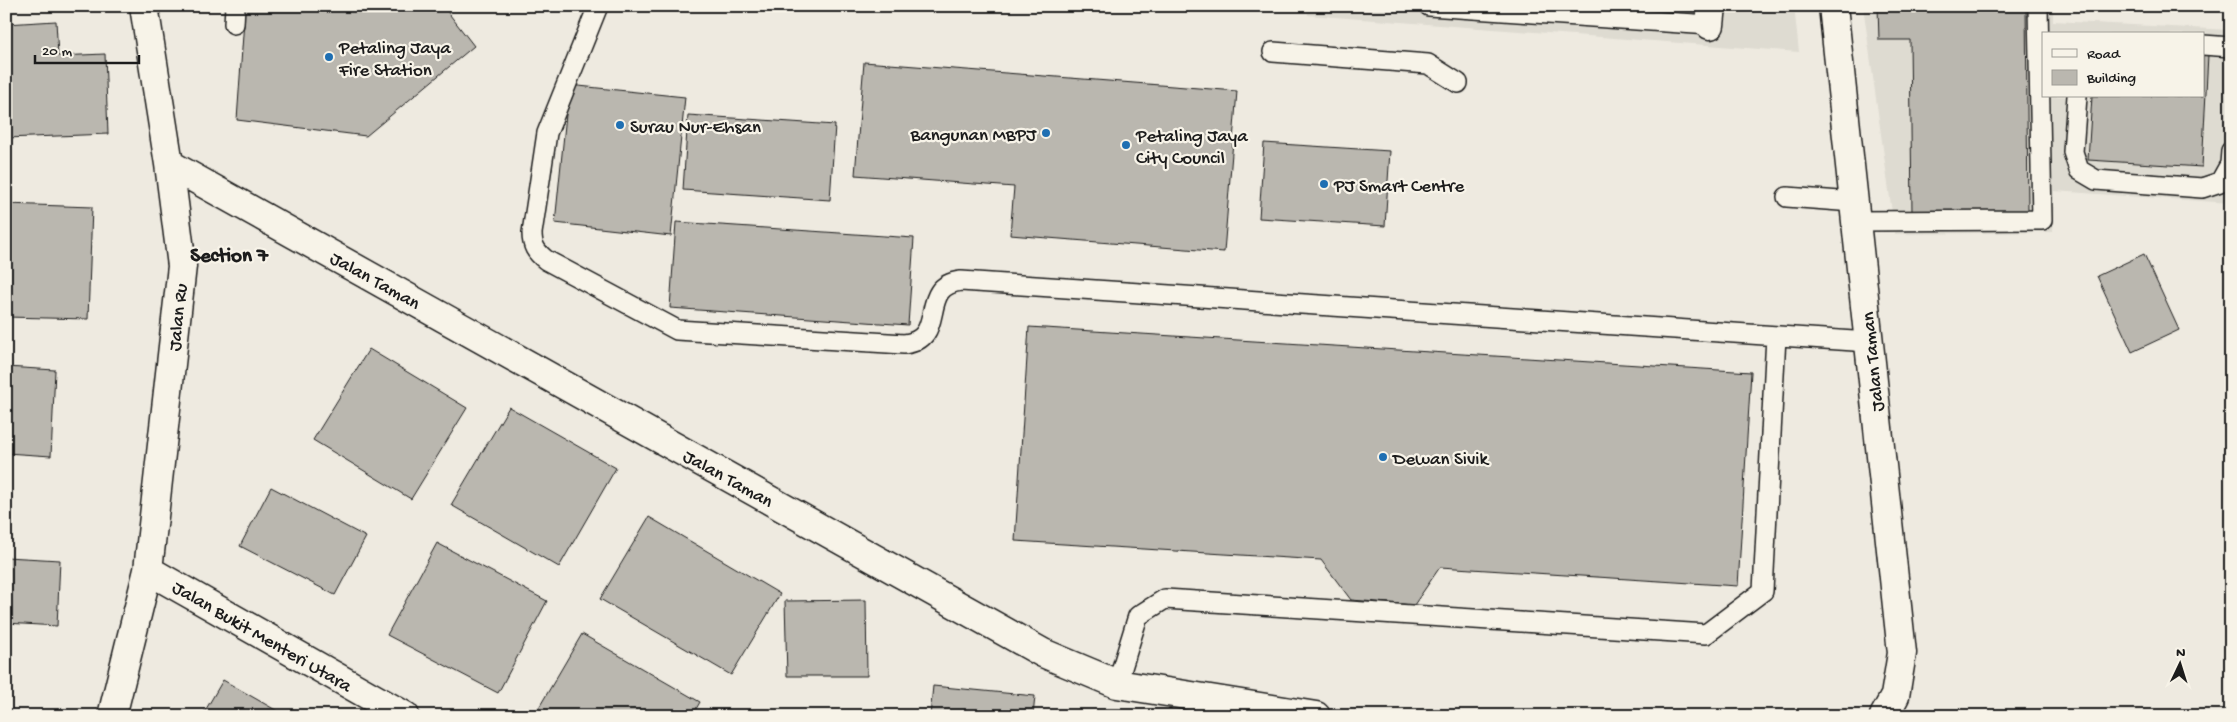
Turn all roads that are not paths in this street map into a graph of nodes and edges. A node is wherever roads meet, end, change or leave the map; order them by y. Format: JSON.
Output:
{"nodes":[{"id":1,"x":144,"y":6,"type":"edge"},
{"id":2,"x":598,"y":6,"type":"edge"},
{"id":3,"x":1429,"y":6,"type":"edge"},
{"id":4,"x":1833,"y":6,"type":"edge"},
{"id":5,"x":2038,"y":6,"type":"edge"},
{"id":6,"x":1711,"y":16,"type":"edge"},
{"id":7,"x":2204,"y":45,"type":"edge"},
{"id":8,"x":2231,"y":48,"type":"edge"},
{"id":9,"x":1273,"y":52,"type":"dead end"},
{"id":10,"x":1458,"y":83,"type":"dead end"},
{"id":11,"x":2077,"y":98,"type":"edge"},
{"id":12,"x":2231,"y":151,"type":"edge"},
{"id":13,"x":169,"y":164,"type":"junction"},
{"id":14,"x":1787,"y":197,"type":"dead end"},
{"id":15,"x":1855,"y":212,"type":"junction"},
{"id":16,"x":1776,"y":336,"type":"junction"},
{"id":17,"x":1869,"y":342,"type":"junction"},
{"id":18,"x":148,"y":570,"type":"junction"},
{"id":19,"x":1117,"y":684,"type":"junction"},
{"id":20,"x":112,"y":716,"type":"edge"},
{"id":21,"x":404,"y":716,"type":"edge"},
{"id":22,"x":1316,"y":716,"type":"edge"},
{"id":23,"x":1884,"y":716,"type":"edge"}],
"edges":[{"from":1,"to":13,"type":"street","name":"Jalan Ru"},
{"from":2,"to":16,"type":"lane"},
{"from":3,"to":6,"type":"lane"},
{"from":4,"to":15,"type":"street","name":"Jalan Taman"},
{"from":5,"to":15,"type":"lane"},
{"from":7,"to":8,"type":"lane"},
{"from":9,"to":10,"type":"lane"},
{"from":11,"to":12,"type":"lane"},
{"from":13,"to":18,"type":"street","name":"Jalan Ru"},
{"from":13,"to":19,"type":"street","name":"Jalan Taman"},
{"from":14,"to":15,"type":"lane"},
{"from":15,"to":17,"type":"street","name":"Jalan Taman"},
{"from":16,"to":17,"type":"lane"},
{"from":16,"to":19,"type":"lane"},
{"from":17,"to":23,"type":"street","name":"Jalan Taman"},
{"from":18,"to":20,"type":"street","name":"Jalan Ru"},
{"from":18,"to":21,"type":"street","name":"Jalan Bukit Menteri Utara"},
{"from":19,"to":22,"type":"street","name":"Jalan Taman"}]}
